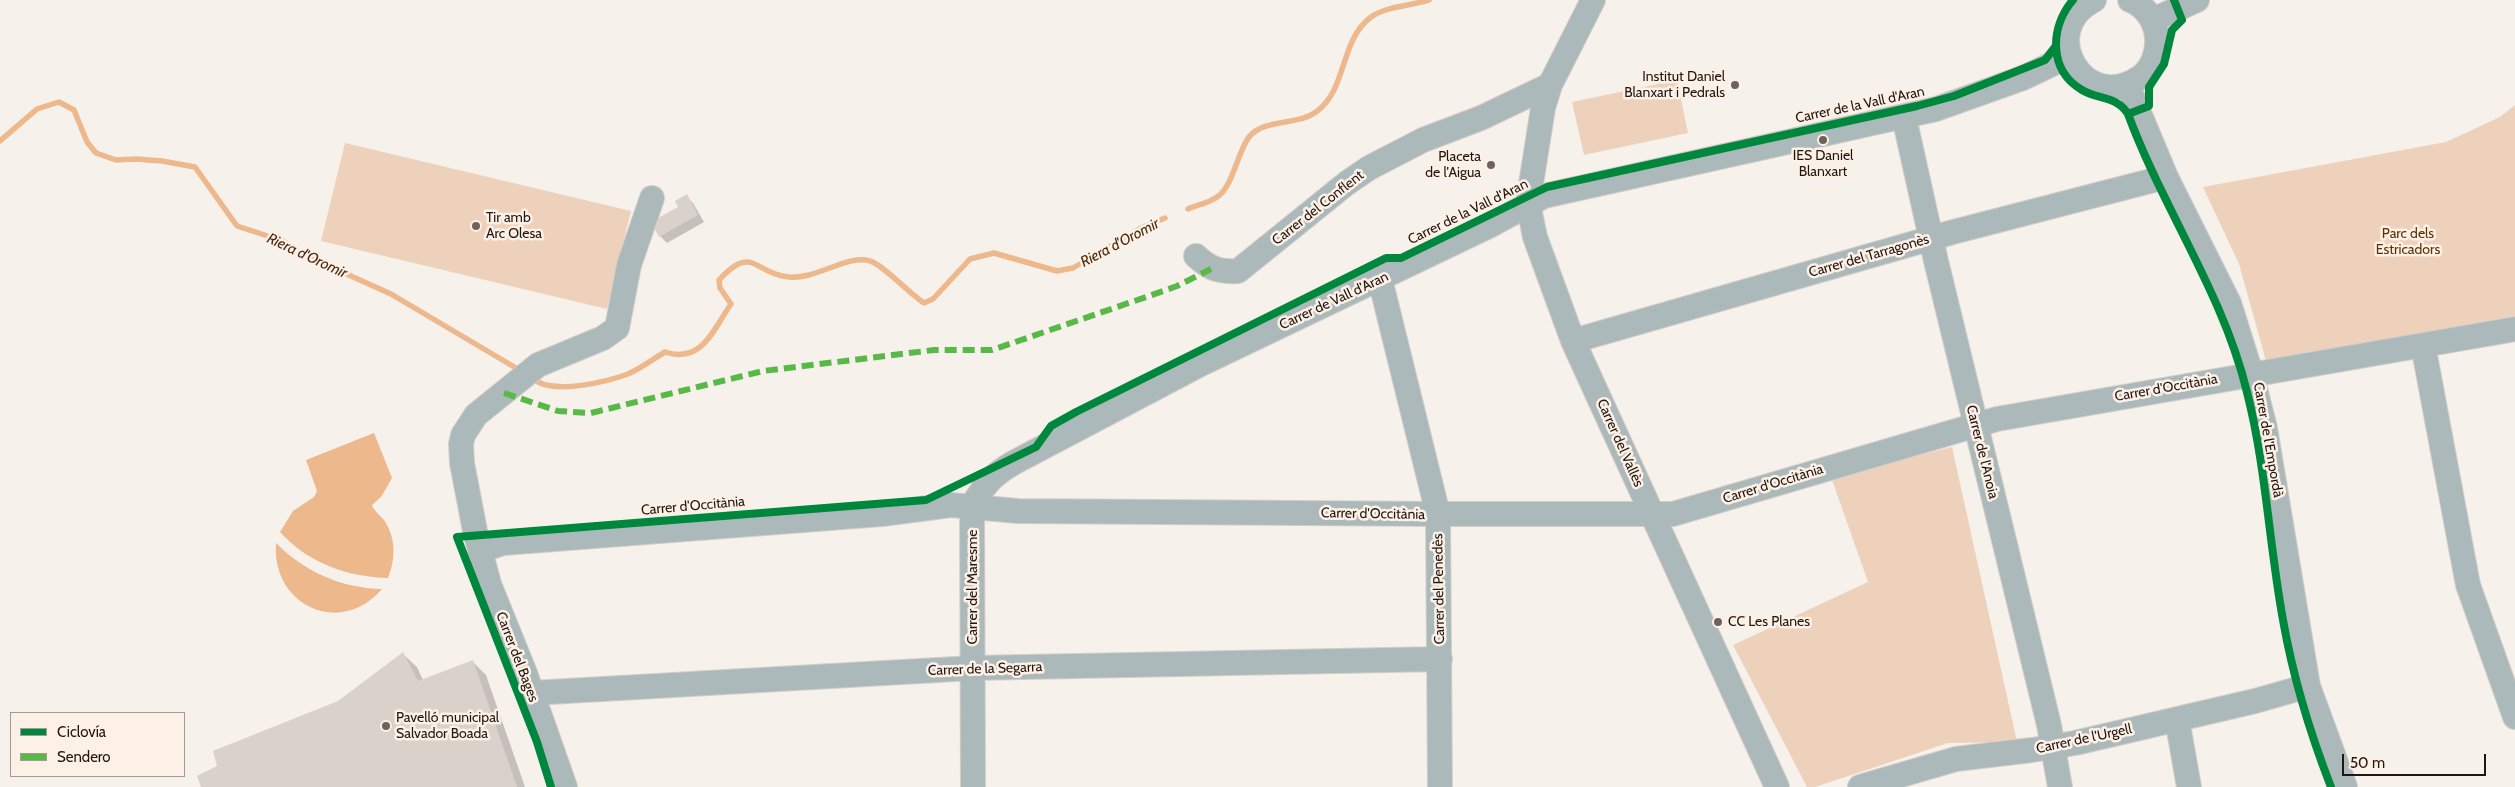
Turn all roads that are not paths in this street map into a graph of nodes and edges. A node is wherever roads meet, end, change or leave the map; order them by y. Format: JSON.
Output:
{"nodes":[{"id":1,"x":1593,"y":0,"type":"edge"},
{"id":2,"x":2094,"y":0,"type":"edge"},
{"id":3,"x":2130,"y":0,"type":"edge"},
{"id":4,"x":2197,"y":0,"type":"edge"},
{"id":5,"x":2153,"y":20,"type":"junction"},
{"id":6,"x":2069,"y":56,"type":"junction"},
{"id":7,"x":2128,"y":84,"type":"junction"},
{"id":8,"x":1550,"y":85,"type":"junction"},
{"id":9,"x":1904,"y":117,"type":"junction"},
{"id":10,"x":2166,"y":177,"type":"junction"},
{"id":11,"x":652,"y":198,"type":"dead end"},
{"id":12,"x":1528,"y":203,"type":"junction"},
{"id":13,"x":1931,"y":239,"type":"junction"},
{"id":14,"x":1196,"y":256,"type":"dead end"},
{"id":15,"x":1380,"y":279,"type":"junction"},
{"id":16,"x":2515,"y":329,"type":"edge"},
{"id":17,"x":1574,"y":340,"type":"junction"},
{"id":18,"x":2423,"y":345,"type":"junction"},
{"id":19,"x":2251,"y":373,"type":"junction"},
{"id":20,"x":1975,"y":424,"type":"junction"},
{"id":21,"x":972,"y":506,"type":"junction"},
{"id":22,"x":1438,"y":514,"type":"junction"},
{"id":23,"x":1653,"y":515,"type":"junction"},
{"id":24,"x":480,"y":551,"type":"junction"},
{"id":25,"x":1440,"y":659,"type":"junction"},
{"id":26,"x":973,"y":668,"type":"junction"},
{"id":27,"x":2308,"y":686,"type":"junction"},
{"id":28,"x":532,"y":693,"type":"junction"},
{"id":29,"x":2515,"y":717,"type":"edge"},
{"id":30,"x":2178,"y":719,"type":"junction"},
{"id":31,"x":2053,"y":746,"type":"junction"},
{"id":32,"x":1932,"y":776,"type":"edge"},
{"id":33,"x":565,"y":787,"type":"edge"},
{"id":34,"x":973,"y":787,"type":"edge"},
{"id":35,"x":1440,"y":787,"type":"edge"},
{"id":36,"x":1777,"y":787,"type":"edge"},
{"id":37,"x":1860,"y":787,"type":"edge"},
{"id":38,"x":2060,"y":787,"type":"edge"},
{"id":39,"x":2189,"y":787,"type":"edge"},
{"id":40,"x":2345,"y":787,"type":"edge"}],
"edges":[{"from":1,"to":8,"type":"street"},
{"from":2,"to":6,"type":"street"},
{"from":3,"to":5,"type":"street"},
{"from":4,"to":5,"type":"street"},
{"from":5,"to":7,"type":"street"},
{"from":6,"to":7,"type":"street"},
{"from":6,"to":9,"type":"street","name":"Carrer de Vall d'Aran"},
{"from":7,"to":10,"type":"street","name":"Carrer de l'Empordà"},
{"from":8,"to":12,"type":"street","name":"Carrer del Vallès"},
{"from":8,"to":14,"type":"street","name":"Carrer del Conflent"},
{"from":9,"to":12,"type":"street","name":"Carrer de Vall d'Aran"},
{"from":9,"to":13,"type":"street","name":"Carrer de l'Anoia"},
{"from":10,"to":13,"type":"street","name":"Carrer del Tarragonès"},
{"from":10,"to":19,"type":"street","name":"Carrer de l'Empordà"},
{"from":11,"to":24,"type":"street","name":"Carrer del Bages"},
{"from":12,"to":15,"type":"street","name":"Carrer de Vall d'Aran"},
{"from":12,"to":17,"type":"street","name":"Carrer del Vallès"},
{"from":13,"to":17,"type":"street","name":"Carrer del Tarragonès"},
{"from":13,"to":20,"type":"street","name":"Carrer de l'Anoia"},
{"from":15,"to":21,"type":"street","name":"Carrer de Vall d'Aran"},
{"from":15,"to":22,"type":"street","name":"Carrer del Penedès"},
{"from":16,"to":18,"type":"street","name":"Carrer d'Occitània"},
{"from":17,"to":23,"type":"street","name":"Carrer del Vallès"},
{"from":18,"to":19,"type":"street","name":"Carrer d'Occitània"},
{"from":18,"to":29,"type":"street"},
{"from":19,"to":20,"type":"street","name":"Carrer d'Occitània"},
{"from":19,"to":27,"type":"street","name":"Carrer de l'Empordà"},
{"from":20,"to":23,"type":"street","name":"Carrer d'Occitània"},
{"from":20,"to":31,"type":"street","name":"Carrer de l'Anoia"},
{"from":21,"to":22,"type":"street","name":"Carrer d'Occitània"},
{"from":21,"to":24,"type":"street","name":"Carrer d'Occitània"},
{"from":21,"to":26,"type":"street","name":"Carrer del Maresme"},
{"from":22,"to":23,"type":"street","name":"Carrer d'Occitània"},
{"from":22,"to":25,"type":"street","name":"Carrer del Penedès"},
{"from":23,"to":36,"type":"street","name":"Carrer del Vallès"},
{"from":24,"to":28,"type":"street","name":"Carrer del Bages"},
{"from":25,"to":26,"type":"street","name":"Carrer de la Segarra"},
{"from":25,"to":35,"type":"street","name":"Carrer del Penedès"},
{"from":26,"to":28,"type":"street","name":"Carrer de la Segarra"},
{"from":26,"to":34,"type":"street","name":"Carrer del Maresme"},
{"from":27,"to":30,"type":"street","name":"Carrer de l'Urgell"},
{"from":27,"to":40,"type":"street","name":"Carrer de l'Empordà"},
{"from":28,"to":33,"type":"street","name":"Carrer del Bages"},
{"from":30,"to":31,"type":"street","name":"Carrer de l'Urgell"},
{"from":30,"to":39,"type":"street"},
{"from":31,"to":32,"type":"street","name":"Carrer de l'Urgell"},
{"from":31,"to":38,"type":"street","name":"Carrer de l'Anoia"},
{"from":32,"to":37,"type":"street","name":"Carrer de l'Urgell"}]}
